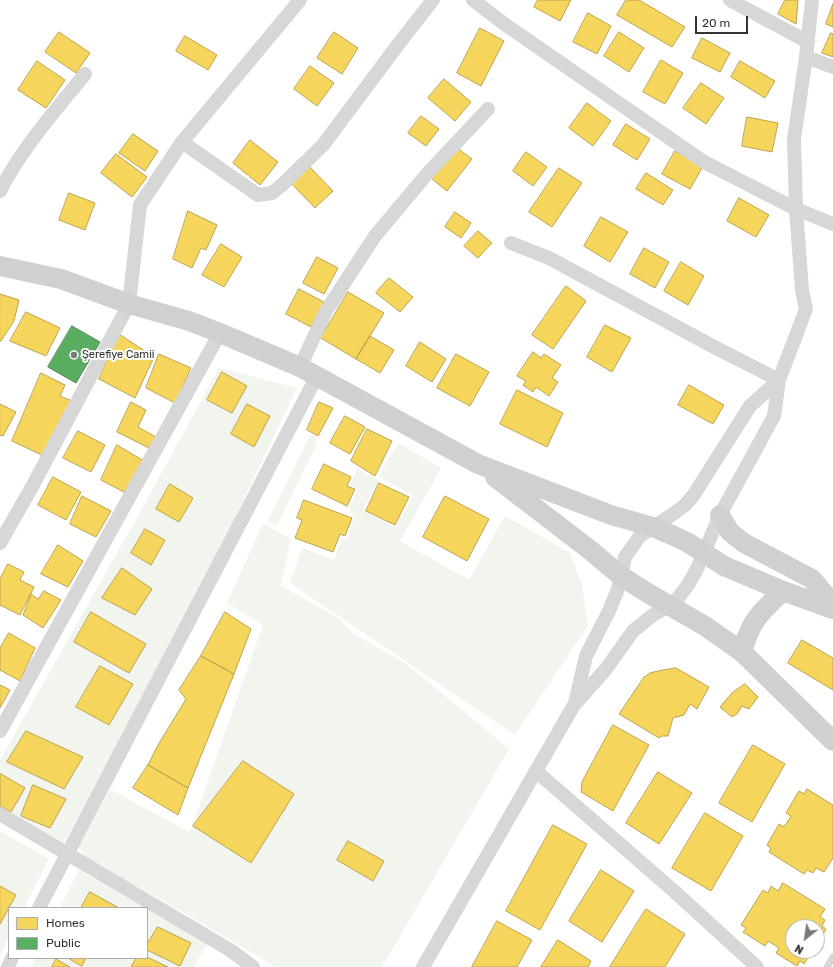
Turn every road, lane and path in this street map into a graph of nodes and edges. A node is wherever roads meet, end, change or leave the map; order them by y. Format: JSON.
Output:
{"nodes":[{"id":1,"x":300,"y":0,"type":"edge"},
{"id":2,"x":434,"y":0,"type":"edge"},
{"id":3,"x":472,"y":0,"type":"edge"},
{"id":4,"x":730,"y":0,"type":"edge"},
{"id":5,"x":812,"y":0,"type":"edge"},
{"id":6,"x":808,"y":42,"type":"junction"},
{"id":7,"x":806,"y":57,"type":"junction"},
{"id":8,"x":833,"y":67,"type":"edge"},
{"id":9,"x":85,"y":74,"type":"dead end"},
{"id":10,"x":488,"y":109,"type":"dead end"},
{"id":11,"x":182,"y":142,"type":"junction"},
{"id":12,"x":0,"y":191,"type":"edge"},
{"id":13,"x":796,"y":209,"type":"junction"},
{"id":14,"x":833,"y":224,"type":"edge"},
{"id":15,"x":510,"y":243,"type":"dead end"},
{"id":16,"x":0,"y":266,"type":"edge"},
{"id":17,"x":129,"y":304,"type":"junction"},
{"id":18,"x":220,"y":333,"type":"junction"},
{"id":19,"x":309,"y":372,"type":"junction"},
{"id":20,"x":779,"y":380,"type":"junction"},
{"id":21,"x":478,"y":464,"type":"junction"},
{"id":22,"x":720,"y":515,"type":"junction"},
{"id":23,"x":652,"y":527,"type":"junction"},
{"id":24,"x":0,"y":544,"type":"edge"},
{"id":25,"x":703,"y":554,"type":"junction"},
{"id":26,"x":621,"y":576,"type":"junction"},
{"id":27,"x":783,"y":591,"type":"junction"},
{"id":28,"x":833,"y":604,"type":"edge"},
{"id":29,"x":669,"y":606,"type":"junction"},
{"id":30,"x":833,"y":609,"type":"edge"},
{"id":31,"x":742,"y":652,"type":"junction"},
{"id":32,"x":574,"y":706,"type":"junction"},
{"id":33,"x":0,"y":731,"type":"edge"},
{"id":34,"x":833,"y":741,"type":"edge"},
{"id":35,"x":536,"y":771,"type":"junction"},
{"id":36,"x":0,"y":814,"type":"edge"},
{"id":37,"x":68,"y":854,"type":"junction"},
{"id":38,"x":40,"y":907,"type":"edge"},
{"id":39,"x":833,"y":957,"type":"edge"},
{"id":40,"x":253,"y":967,"type":"edge"},
{"id":41,"x":423,"y":967,"type":"edge"},
{"id":42,"x":757,"y":967,"type":"edge"},
{"id":43,"x":827,"y":967,"type":"edge"}],
"edges":[{"from":1,"to":11,"type":"street"},
{"from":2,"to":11,"type":"street"},
{"from":3,"to":13,"type":"street"},
{"from":4,"to":6,"type":"street"},
{"from":5,"to":6,"type":"street"},
{"from":6,"to":7,"type":"street"},
{"from":7,"to":8,"type":"street"},
{"from":7,"to":13,"type":"street"},
{"from":9,"to":12,"type":"street"},
{"from":10,"to":19,"type":"street"},
{"from":11,"to":17,"type":"street"},
{"from":13,"to":14,"type":"street"},
{"from":13,"to":20,"type":"street"},
{"from":15,"to":20,"type":"street"},
{"from":16,"to":17,"type":"main road"},
{"from":17,"to":18,"type":"main road"},
{"from":17,"to":24,"type":"street"},
{"from":18,"to":19,"type":"main road"},
{"from":18,"to":33,"type":"street"},
{"from":19,"to":21,"type":"main road"},
{"from":19,"to":37,"type":"street"},
{"from":20,"to":22,"type":"street"},
{"from":20,"to":23,"type":"street"},
{"from":21,"to":23,"type":"main road"},
{"from":21,"to":26,"type":"main road"},
{"from":22,"to":25,"type":"street"},
{"from":22,"to":28,"type":"main road"},
{"from":23,"to":25,"type":"main road"},
{"from":23,"to":26,"type":"street"},
{"from":25,"to":27,"type":"main road"},
{"from":25,"to":29,"type":"street"},
{"from":26,"to":29,"type":"main road"},
{"from":26,"to":32,"type":"street"},
{"from":27,"to":30,"type":"main road"},
{"from":27,"to":31,"type":"main road"},
{"from":29,"to":31,"type":"main road"},
{"from":29,"to":32,"type":"street"},
{"from":31,"to":34,"type":"main road"},
{"from":32,"to":35,"type":"street"},
{"from":35,"to":41,"type":"street"},
{"from":35,"to":42,"type":"street"},
{"from":36,"to":37,"type":"street"},
{"from":37,"to":38,"type":"street"},
{"from":37,"to":40,"type":"street"},
{"from":39,"to":43,"type":"lane"}]}
